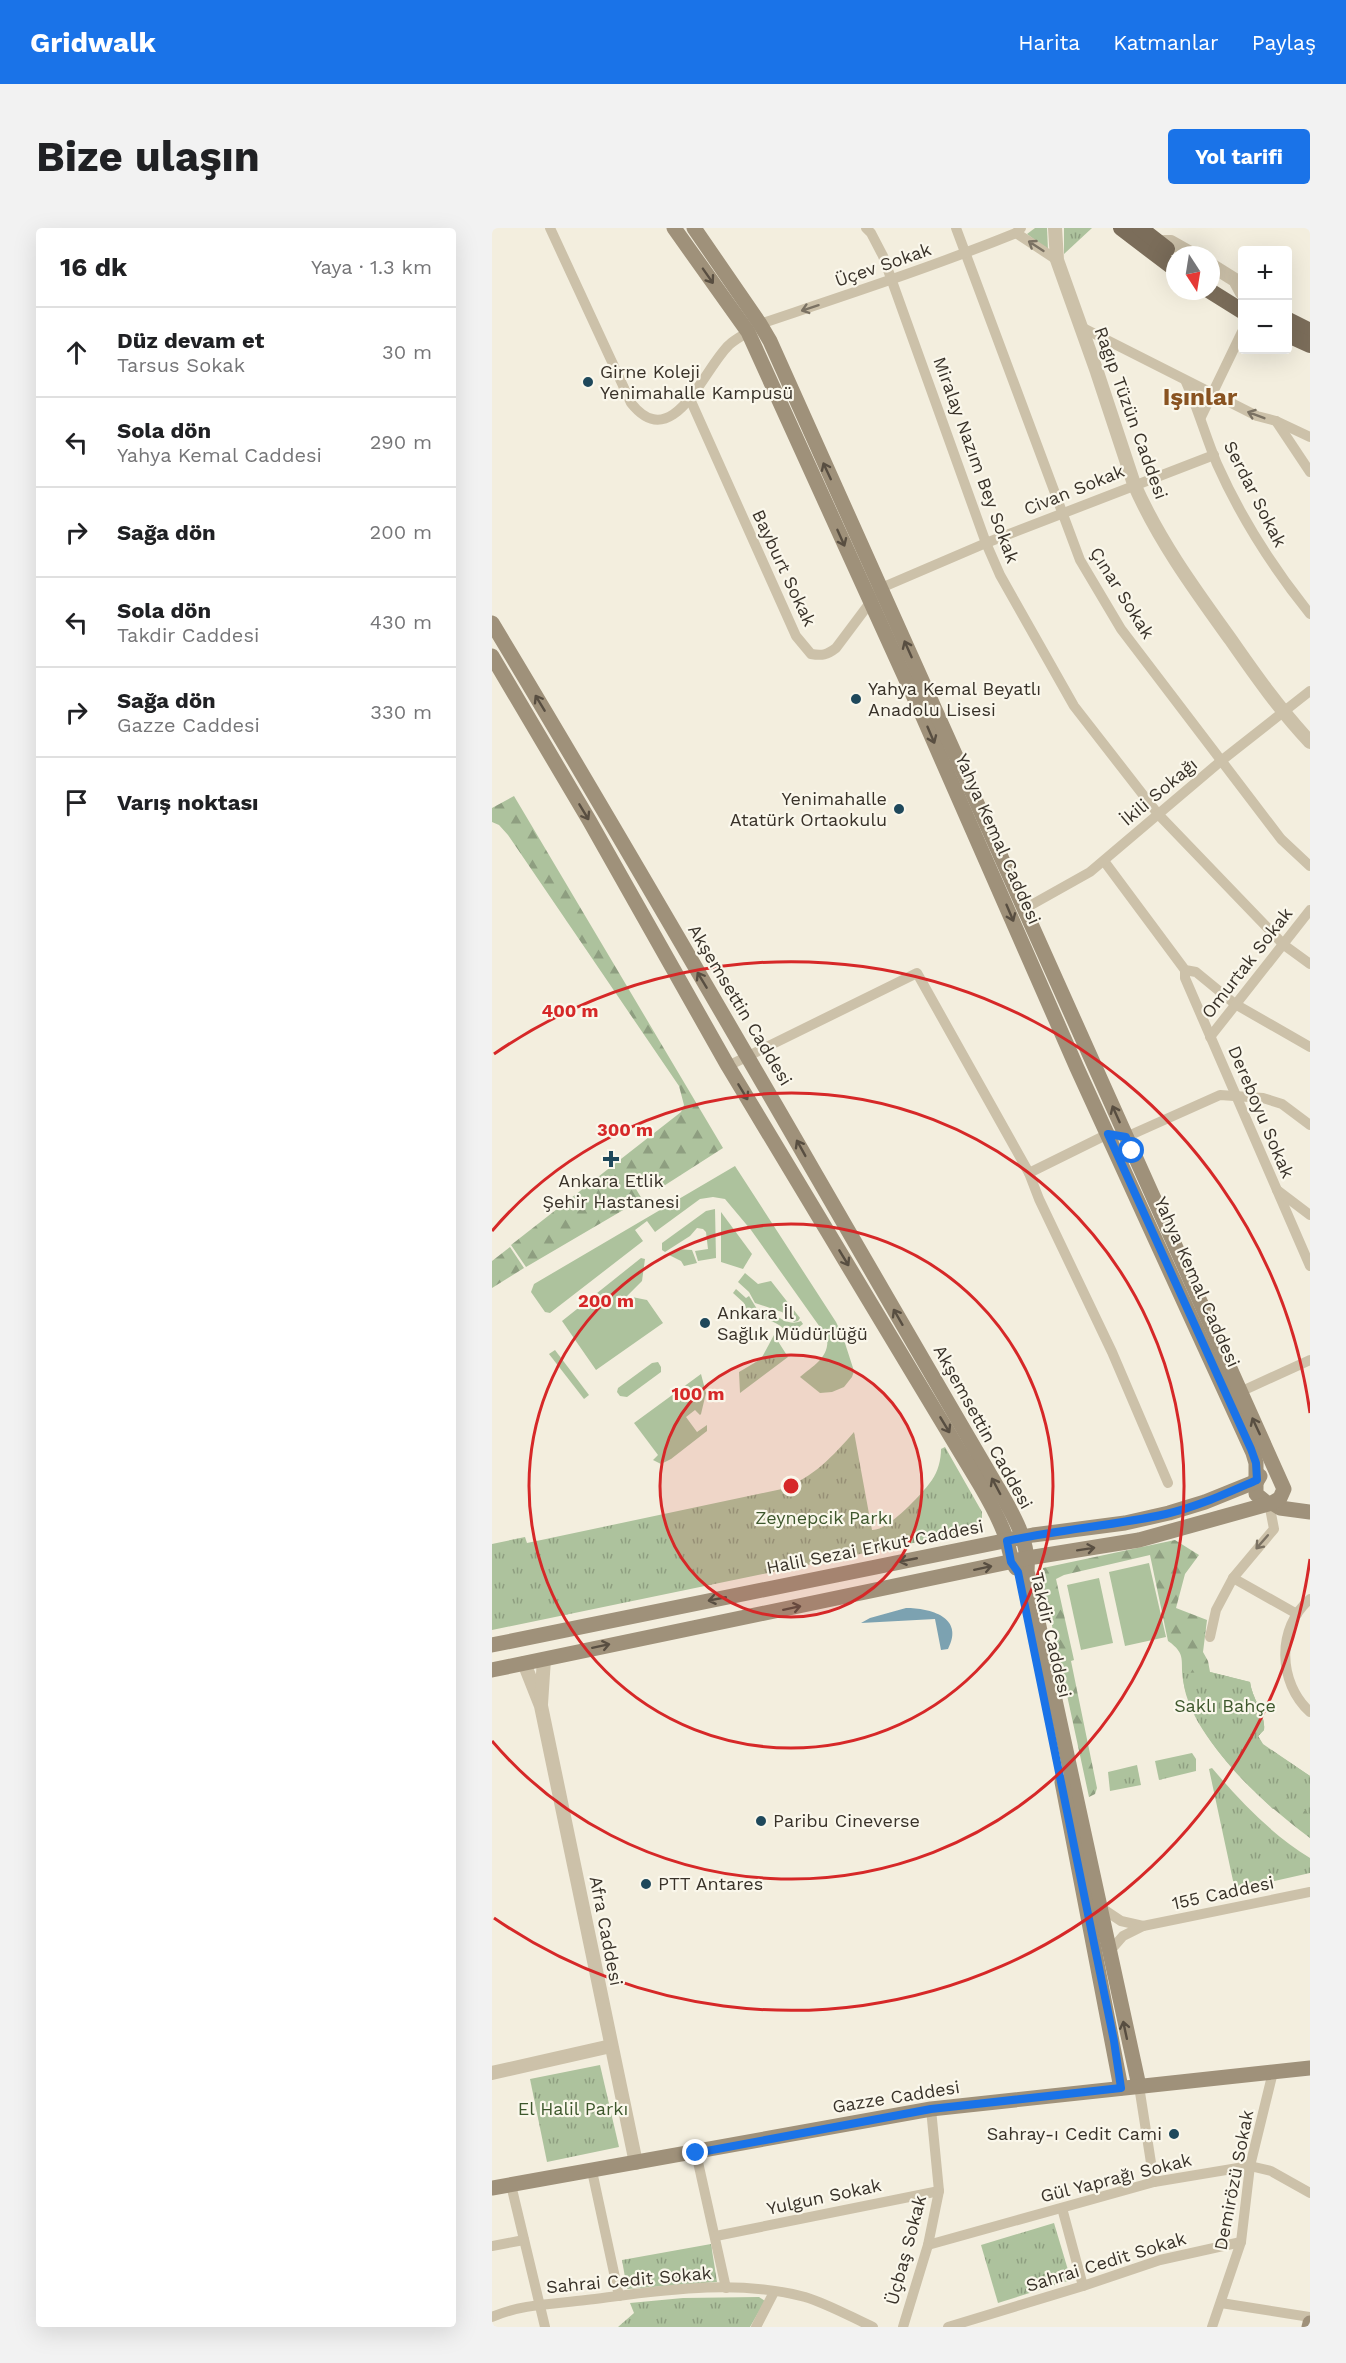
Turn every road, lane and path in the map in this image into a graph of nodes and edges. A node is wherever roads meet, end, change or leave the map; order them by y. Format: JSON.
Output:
{"nodes":[{"id":1,"x":550,"y":228,"type":"edge"},
{"id":2,"x":674,"y":228,"type":"edge"},
{"id":3,"x":694,"y":228,"type":"edge"},
{"id":4,"x":866,"y":228,"type":"edge"},
{"id":5,"x":956,"y":228,"type":"edge"},
{"id":6,"x":1055,"y":228,"type":"edge"},
{"id":7,"x":1121,"y":228,"type":"edge"},
{"id":8,"x":1140,"y":228,"type":"edge"},
{"id":9,"x":1018,"y":230,"type":"edge"},
{"id":10,"x":1156,"y":242,"type":"junction"},
{"id":11,"x":1178,"y":246,"type":"edge"},
{"id":12,"x":1166,"y":249,"type":"edge"},
{"id":13,"x":966,"y":253,"type":"junction"},
{"id":14,"x":1057,"y":260,"type":"junction"},
{"id":15,"x":1166,"y":261,"type":"edge"},
{"id":16,"x":1220,"y":271,"type":"edge"},
{"id":17,"x":892,"y":280,"type":"junction"},
{"id":18,"x":1220,"y":285,"type":"edge"},
{"id":19,"x":1238,"y":286,"type":"edge"},
{"id":20,"x":1238,"y":296,"type":"edge"},
{"id":21,"x":1220,"y":297,"type":"edge"},
{"id":22,"x":1238,"y":308,"type":"edge"},
{"id":23,"x":1292,"y":322,"type":"edge"},
{"id":24,"x":1081,"y":327,"type":"junction"},
{"id":25,"x":754,"y":328,"type":"junction"},
{"id":26,"x":1310,"y":331,"type":"edge"},
{"id":27,"x":1292,"y":337,"type":"edge"},
{"id":28,"x":1238,"y":340,"type":"edge"},
{"id":29,"x":1310,"y":345,"type":"edge"},
{"id":30,"x":1186,"y":382,"type":"junction"},
{"id":31,"x":1212,"y":394,"type":"junction"},
{"id":32,"x":690,"y":399,"type":"junction"},
{"id":33,"x":1201,"y":417,"type":"junction"},
{"id":34,"x":1276,"y":421,"type":"junction"},
{"id":35,"x":1310,"y":437,"type":"edge"},
{"id":36,"x":1214,"y":455,"type":"junction"},
{"id":37,"x":1310,"y":472,"type":"edge"},
{"id":38,"x":1134,"y":484,"type":"junction"},
{"id":39,"x":1062,"y":513,"type":"junction"},
{"id":40,"x":986,"y":543,"type":"junction"},
{"id":41,"x":882,"y":588,"type":"junction"},
{"id":42,"x":871,"y":604,"type":"junction"},
{"id":43,"x":1310,"y":614,"type":"edge"},
{"id":44,"x":492,"y":623,"type":"edge"},
{"id":45,"x":492,"y":656,"type":"edge"},
{"id":46,"x":1310,"y":691,"type":"edge"},
{"id":47,"x":1283,"y":714,"type":"junction"},
{"id":48,"x":1310,"y":742,"type":"edge"},
{"id":49,"x":1221,"y":761,"type":"junction"},
{"id":50,"x":1158,"y":814,"type":"junction"},
{"id":51,"x":1104,"y":861,"type":"junction"},
{"id":52,"x":1310,"y":866,"type":"edge"},
{"id":53,"x":1024,"y":909,"type":"junction"},
{"id":54,"x":1310,"y":910,"type":"edge"},
{"id":55,"x":1284,"y":945,"type":"junction"},
{"id":56,"x":1310,"y":964,"type":"edge"},
{"id":57,"x":1185,"y":970,"type":"junction"},
{"id":58,"x":1235,"y":1004,"type":"junction"},
{"id":59,"x":1210,"y":1037,"type":"junction"},
{"id":60,"x":1310,"y":1047,"type":"edge"},
{"id":61,"x":748,"y":1056,"type":"junction"},
{"id":62,"x":728,"y":1066,"type":"junction"},
{"id":63,"x":1235,"y":1097,"type":"junction"},
{"id":64,"x":1310,"y":1125,"type":"edge"},
{"id":65,"x":1108,"y":1134,"type":"junction"},
{"id":66,"x":1126,"y":1137,"type":"junction"},
{"id":67,"x":1029,"y":1173,"type":"junction"},
{"id":68,"x":1276,"y":1189,"type":"junction"},
{"id":69,"x":1310,"y":1215,"type":"edge"},
{"id":70,"x":1310,"y":1266,"type":"edge"},
{"id":71,"x":1310,"y":1360,"type":"edge"},
{"id":72,"x":1240,"y":1392,"type":"junction"},
{"id":73,"x":1257,"y":1480,"type":"junction"},
{"id":74,"x":1282,"y":1482,"type":"junction"},
{"id":75,"x":1168,"y":1483,"type":"dead end"},
{"id":76,"x":1269,"y":1503,"type":"junction"},
{"id":77,"x":1310,"y":1511,"type":"edge"},
{"id":78,"x":1023,"y":1537,"type":"junction"},
{"id":79,"x":1007,"y":1541,"type":"junction"},
{"id":80,"x":1028,"y":1558,"type":"junction"},
{"id":81,"x":1011,"y":1562,"type":"junction"},
{"id":82,"x":1233,"y":1578,"type":"junction"},
{"id":83,"x":1310,"y":1599,"type":"edge"},
{"id":84,"x":1297,"y":1614,"type":"junction"},
{"id":85,"x":539,"y":1635,"type":"junction"},
{"id":86,"x":1210,"y":1637,"type":"dead end"},
{"id":87,"x":522,"y":1638,"type":"junction"},
{"id":88,"x":492,"y":1645,"type":"edge"},
{"id":89,"x":544,"y":1659,"type":"junction"},
{"id":90,"x":524,"y":1663,"type":"junction"},
{"id":91,"x":492,"y":1670,"type":"edge"},
{"id":92,"x":541,"y":1706,"type":"junction"},
{"id":93,"x":1310,"y":1712,"type":"edge"},
{"id":94,"x":1310,"y":1892,"type":"edge"},
{"id":95,"x":1100,"y":1907,"type":"junction"},
{"id":96,"x":1143,"y":1926,"type":"junction"},
{"id":97,"x":1109,"y":1952,"type":"junction"},
{"id":98,"x":611,"y":2046,"type":"junction"},
{"id":99,"x":1310,"y":2068,"type":"edge"},
{"id":100,"x":1273,"y":2072,"type":"junction"},
{"id":101,"x":492,"y":2073,"type":"edge"},
{"id":102,"x":1139,"y":2086,"type":"junction"},
{"id":103,"x":1121,"y":2088,"type":"junction"},
{"id":104,"x":931,"y":2109,"type":"junction"},
{"id":105,"x":696,"y":2153,"type":"junction"},
{"id":106,"x":636,"y":2163,"type":"junction"},
{"id":107,"x":1250,"y":2166,"type":"junction"},
{"id":108,"x":592,"y":2170,"type":"junction"},
{"id":109,"x":1154,"y":2182,"type":"junction"},
{"id":110,"x":511,"y":2185,"type":"junction"},
{"id":111,"x":492,"y":2188,"type":"edge"},
{"id":112,"x":939,"y":2191,"type":"junction"},
{"id":113,"x":1310,"y":2193,"type":"edge"},
{"id":114,"x":1062,"y":2208,"type":"junction"},
{"id":115,"x":716,"y":2236,"type":"junction"},
{"id":116,"x":524,"y":2240,"type":"junction"},
{"id":117,"x":1241,"y":2242,"type":"junction"},
{"id":118,"x":928,"y":2245,"type":"junction"},
{"id":119,"x":492,"y":2246,"type":"edge"},
{"id":120,"x":1083,"y":2286,"type":"junction"},
{"id":121,"x":726,"y":2288,"type":"junction"},
{"id":122,"x":774,"y":2292,"type":"junction"},
{"id":123,"x":619,"y":2296,"type":"junction"},
{"id":124,"x":1221,"y":2302,"type":"junction"},
{"id":125,"x":541,"y":2305,"type":"junction"},
{"id":126,"x":492,"y":2317,"type":"edge"},
{"id":127,"x":1310,"y":2317,"type":"edge"},
{"id":128,"x":545,"y":2327,"type":"edge"},
{"id":129,"x":756,"y":2327,"type":"edge"},
{"id":130,"x":873,"y":2327,"type":"edge"},
{"id":131,"x":903,"y":2327,"type":"edge"},
{"id":132,"x":948,"y":2327,"type":"edge"},
{"id":133,"x":1212,"y":2327,"type":"edge"}],
"edges":[{"from":1,"to":32,"type":"street"},
{"from":2,"to":25,"type":"main road","name":"Yahya Kemal Caddesi","one_way":true},
{"from":3,"to":25,"type":"main road","name":"Yahya Kemal Caddesi"},
{"from":4,"to":17,"type":"street","name":"Miralay Nazım Bey Sokak"},
{"from":5,"to":13,"type":"street","name":"Çınar Sokak"},
{"from":6,"to":14,"type":"street","name":"Ragıp Tüzün Caddesi"},
{"from":7,"to":15,"type":"main road"},
{"from":8,"to":10,"type":"main road"},
{"from":9,"to":13,"type":"street","name":"Üçev Sokak"},
{"from":14,"to":9,"type":"street","name":"Üçev Sokak","one_way":true},
{"from":10,"to":11,"type":"street"},
{"from":10,"to":12,"type":"main road"},
{"from":13,"to":17,"type":"street","name":"Üçev Sokak"},
{"from":13,"to":39,"type":"street","name":"Çınar Sokak"},
{"from":14,"to":24,"type":"street","name":"Ragıp Tüzün Caddesi"},
{"from":16,"to":19,"type":"street"},
{"from":17,"to":25,"type":"street","name":"Üçev Sokak","one_way":true},
{"from":17,"to":40,"type":"street","name":"Miralay Nazım Bey Sokak"},
{"from":18,"to":20,"type":"main road"},
{"from":21,"to":22,"type":"main road"},
{"from":23,"to":26,"type":"main road"},
{"from":24,"to":30,"type":"street"},
{"from":24,"to":38,"type":"street","name":"Ragıp Tüzün Caddesi"},
{"from":25,"to":32,"type":"street"},
{"from":41,"to":25,"type":"main road","name":"Yahya Kemal Caddesi","one_way":true},
{"from":25,"to":42,"type":"main road","name":"Yahya Kemal Caddesi","one_way":true},
{"from":27,"to":29,"type":"main road"},
{"from":28,"to":31,"type":"street"},
{"from":30,"to":31,"type":"street"},
{"from":30,"to":33,"type":"street","name":"Serdar Sokak"},
{"from":31,"to":33,"type":"street"},
{"from":34,"to":31,"type":"street","one_way":true},
{"from":32,"to":42,"type":"street","name":"Bayburt Sokak"},
{"from":33,"to":36,"type":"street","name":"Serdar Sokak"},
{"from":34,"to":35,"type":"street"},
{"from":34,"to":37,"type":"street"},
{"from":36,"to":38,"type":"street","name":"Civan Sokak"},
{"from":36,"to":43,"type":"street","name":"Serdar Sokak"},
{"from":38,"to":39,"type":"street","name":"Civan Sokak"},
{"from":38,"to":47,"type":"street","name":"Ragıp Tüzün Caddesi"},
{"from":39,"to":40,"type":"street","name":"Civan Sokak"},
{"from":39,"to":49,"type":"street","name":"Çınar Sokak"},
{"from":40,"to":41,"type":"street","name":"Civan Sokak"},
{"from":40,"to":50,"type":"street","name":"Miralay Nazım Bey Sokak"},
{"from":41,"to":42,"type":"street","name":"Bayburt Sokak"},
{"from":53,"to":41,"type":"main road","name":"Yahya Kemal Caddesi","one_way":true},
{"from":42,"to":65,"type":"main road","name":"Yahya Kemal Caddesi","one_way":true},
{"from":61,"to":44,"type":"main road","name":"Akşemsettin Caddesi","one_way":true},
{"from":45,"to":62,"type":"main road","name":"Akşemsettin Caddesi","one_way":true},
{"from":46,"to":47,"type":"street","name":"İkili Sokağı"},
{"from":47,"to":48,"type":"street","name":"Ragıp Tüzün Caddesi"},
{"from":47,"to":49,"type":"street","name":"İkili Sokağı"},
{"from":49,"to":50,"type":"street","name":"İkili Sokağı"},
{"from":49,"to":52,"type":"street","name":"Çınar Sokak"},
{"from":50,"to":51,"type":"street","name":"İkili Sokağı"},
{"from":50,"to":55,"type":"street","name":"Miralay Nazım Bey Sokak"},
{"from":51,"to":53,"type":"street","name":"İkili Sokağı"},
{"from":51,"to":57,"type":"street"},
{"from":66,"to":53,"type":"main road","name":"Yahya Kemal Caddesi","one_way":true},
{"from":54,"to":55,"type":"street","name":"Omurtak Sokak"},
{"from":55,"to":56,"type":"street","name":"Miralay Nazım Bey Sokak"},
{"from":55,"to":58,"type":"street","name":"Omurtak Sokak"},
{"from":57,"to":58,"type":"street"},
{"from":57,"to":59,"type":"street","name":"Dereboyu Sokak"},
{"from":58,"to":59,"type":"street","name":"Omurtak Sokak"},
{"from":58,"to":60,"type":"street"},
{"from":59,"to":63,"type":"street","name":"Dereboyu Sokak"},
{"from":61,"to":62,"type":"street"},
{"from":61,"to":67,"type":"street"},
{"from":78,"to":61,"type":"main road","name":"Akşemsettin Caddesi","one_way":true},
{"from":62,"to":79,"type":"main road","name":"Akşemsettin Caddesi","one_way":true},
{"from":63,"to":64,"type":"street"},
{"from":63,"to":66,"type":"street"},
{"from":63,"to":68,"type":"street","name":"Dereboyu Sokak"},
{"from":65,"to":66,"type":"street"},
{"from":65,"to":67,"type":"street"},
{"from":65,"to":73,"type":"main road","name":"Yahya Kemal Caddesi"},
{"from":66,"to":72,"type":"main road","name":"Yahya Kemal Caddesi"},
{"from":67,"to":75,"type":"street"},
{"from":68,"to":69,"type":"street"},
{"from":68,"to":70,"type":"street","name":"Dereboyu Sokak"},
{"from":71,"to":72,"type":"street"},
{"from":74,"to":72,"type":"main road","name":"Yahya Kemal Caddesi","one_way":true},
{"from":73,"to":74,"type":"main road"},
{"from":73,"to":76,"type":"main road"},
{"from":73,"to":78,"type":"main road"},
{"from":74,"to":76,"type":"main road"},
{"from":74,"to":77,"type":"main road","name":"Yahya Kemal Caddesi"},
{"from":76,"to":77,"type":"main road"},
{"from":80,"to":76,"type":"main road","one_way":true},
{"from":76,"to":82,"type":"street","one_way":true},
{"from":78,"to":79,"type":"main road","name":"Akşemsettin Caddesi"},
{"from":78,"to":80,"type":"main road"},
{"from":79,"to":81,"type":"main road","name":"Halil Sezai Erkut Caddesi"},
{"from":79,"to":85,"type":"main road","name":"Halil Sezai Erkut Caddesi","one_way":true},
{"from":80,"to":81,"type":"main road","name":"Takdir Caddesi"},
{"from":80,"to":95,"type":"main road","name":"Takdir Caddesi"},
{"from":89,"to":81,"type":"main road","one_way":true},
{"from":81,"to":103,"type":"main road","name":"Takdir Caddesi"},
{"from":82,"to":84,"type":"street"},
{"from":82,"to":86,"type":"street"},
{"from":83,"to":84,"type":"street"},
{"from":84,"to":93,"type":"street"},
{"from":85,"to":87,"type":"main road","name":"Halil Sezai Erkut Caddesi"},
{"from":85,"to":89,"type":"main road"},
{"from":87,"to":88,"type":"main road","name":"Halil Sezai Erkut Caddesi"},
{"from":87,"to":90,"type":"main road"},
{"from":89,"to":90,"type":"main road"},
{"from":89,"to":92,"type":"street","name":"Afra Caddesi"},
{"from":90,"to":91,"type":"main road"},
{"from":90,"to":92,"type":"street","name":"Afra Caddesi"},
{"from":92,"to":98,"type":"street","name":"Afra Caddesi"},
{"from":94,"to":96,"type":"street","name":"155 Caddesi"},
{"from":95,"to":96,"type":"street"},
{"from":95,"to":97,"type":"main road","name":"Takdir Caddesi"},
{"from":96,"to":97,"type":"street","name":"155 Caddesi"},
{"from":102,"to":97,"type":"main road","name":"Takdir Caddesi","one_way":true},
{"from":98,"to":101,"type":"street"},
{"from":98,"to":106,"type":"street","name":"Afra Caddesi"},
{"from":99,"to":100,"type":"main road","name":"Gazze Caddesi"},
{"from":100,"to":102,"type":"main road","name":"Gazze Caddesi"},
{"from":100,"to":107,"type":"street","name":"Demirözü Sokak"},
{"from":102,"to":103,"type":"main road","name":"Gazze Caddesi"},
{"from":102,"to":109,"type":"street"},
{"from":103,"to":104,"type":"main road","name":"Gazze Caddesi"},
{"from":104,"to":105,"type":"main road","name":"Gazze Caddesi"},
{"from":104,"to":112,"type":"street","name":"Üçbaş Sokak"},
{"from":105,"to":106,"type":"main road","name":"Gazze Caddesi"},
{"from":105,"to":115,"type":"street"},
{"from":106,"to":108,"type":"main road","name":"Gazze Caddesi"},
{"from":107,"to":109,"type":"street","name":"Gül Yaprağı Sokak"},
{"from":107,"to":113,"type":"street","name":"Gül Yaprağı Sokak"},
{"from":107,"to":117,"type":"street","name":"Demirözü Sokak"},
{"from":108,"to":110,"type":"main road","name":"Gazze Caddesi"},
{"from":108,"to":123,"type":"street"},
{"from":109,"to":114,"type":"street","name":"Gül Yaprağı Sokak"},
{"from":110,"to":111,"type":"main road","name":"Gazze Caddesi"},
{"from":110,"to":116,"type":"street"},
{"from":112,"to":115,"type":"street","name":"Yulgun Sokak"},
{"from":112,"to":118,"type":"street","name":"Üçbaş Sokak"},
{"from":114,"to":118,"type":"street","name":"Gül Yaprağı Sokak"},
{"from":114,"to":120,"type":"street"},
{"from":115,"to":121,"type":"street"},
{"from":116,"to":119,"type":"street"},
{"from":116,"to":125,"type":"street"},
{"from":117,"to":120,"type":"street","name":"Sahrai Cedit Sokak"},
{"from":117,"to":124,"type":"street","name":"Demirözü Sokak"},
{"from":118,"to":131,"type":"street","name":"Üçbaş Sokak"},
{"from":120,"to":132,"type":"street","name":"Sahrai Cedit Sokak"},
{"from":121,"to":122,"type":"street","name":"Sahrai Cedit Sokak"},
{"from":121,"to":123,"type":"street","name":"Sahrai Cedit Sokak"},
{"from":122,"to":129,"type":"street"},
{"from":122,"to":130,"type":"street","name":"Sahrai Cedit Sokak"},
{"from":123,"to":125,"type":"street","name":"Sahrai Cedit Sokak"},
{"from":124,"to":127,"type":"street"},
{"from":124,"to":133,"type":"street","name":"Demirözü Sokak"},
{"from":125,"to":126,"type":"street","name":"Sahrai Cedit Sokak"},
{"from":125,"to":128,"type":"street"}]}
